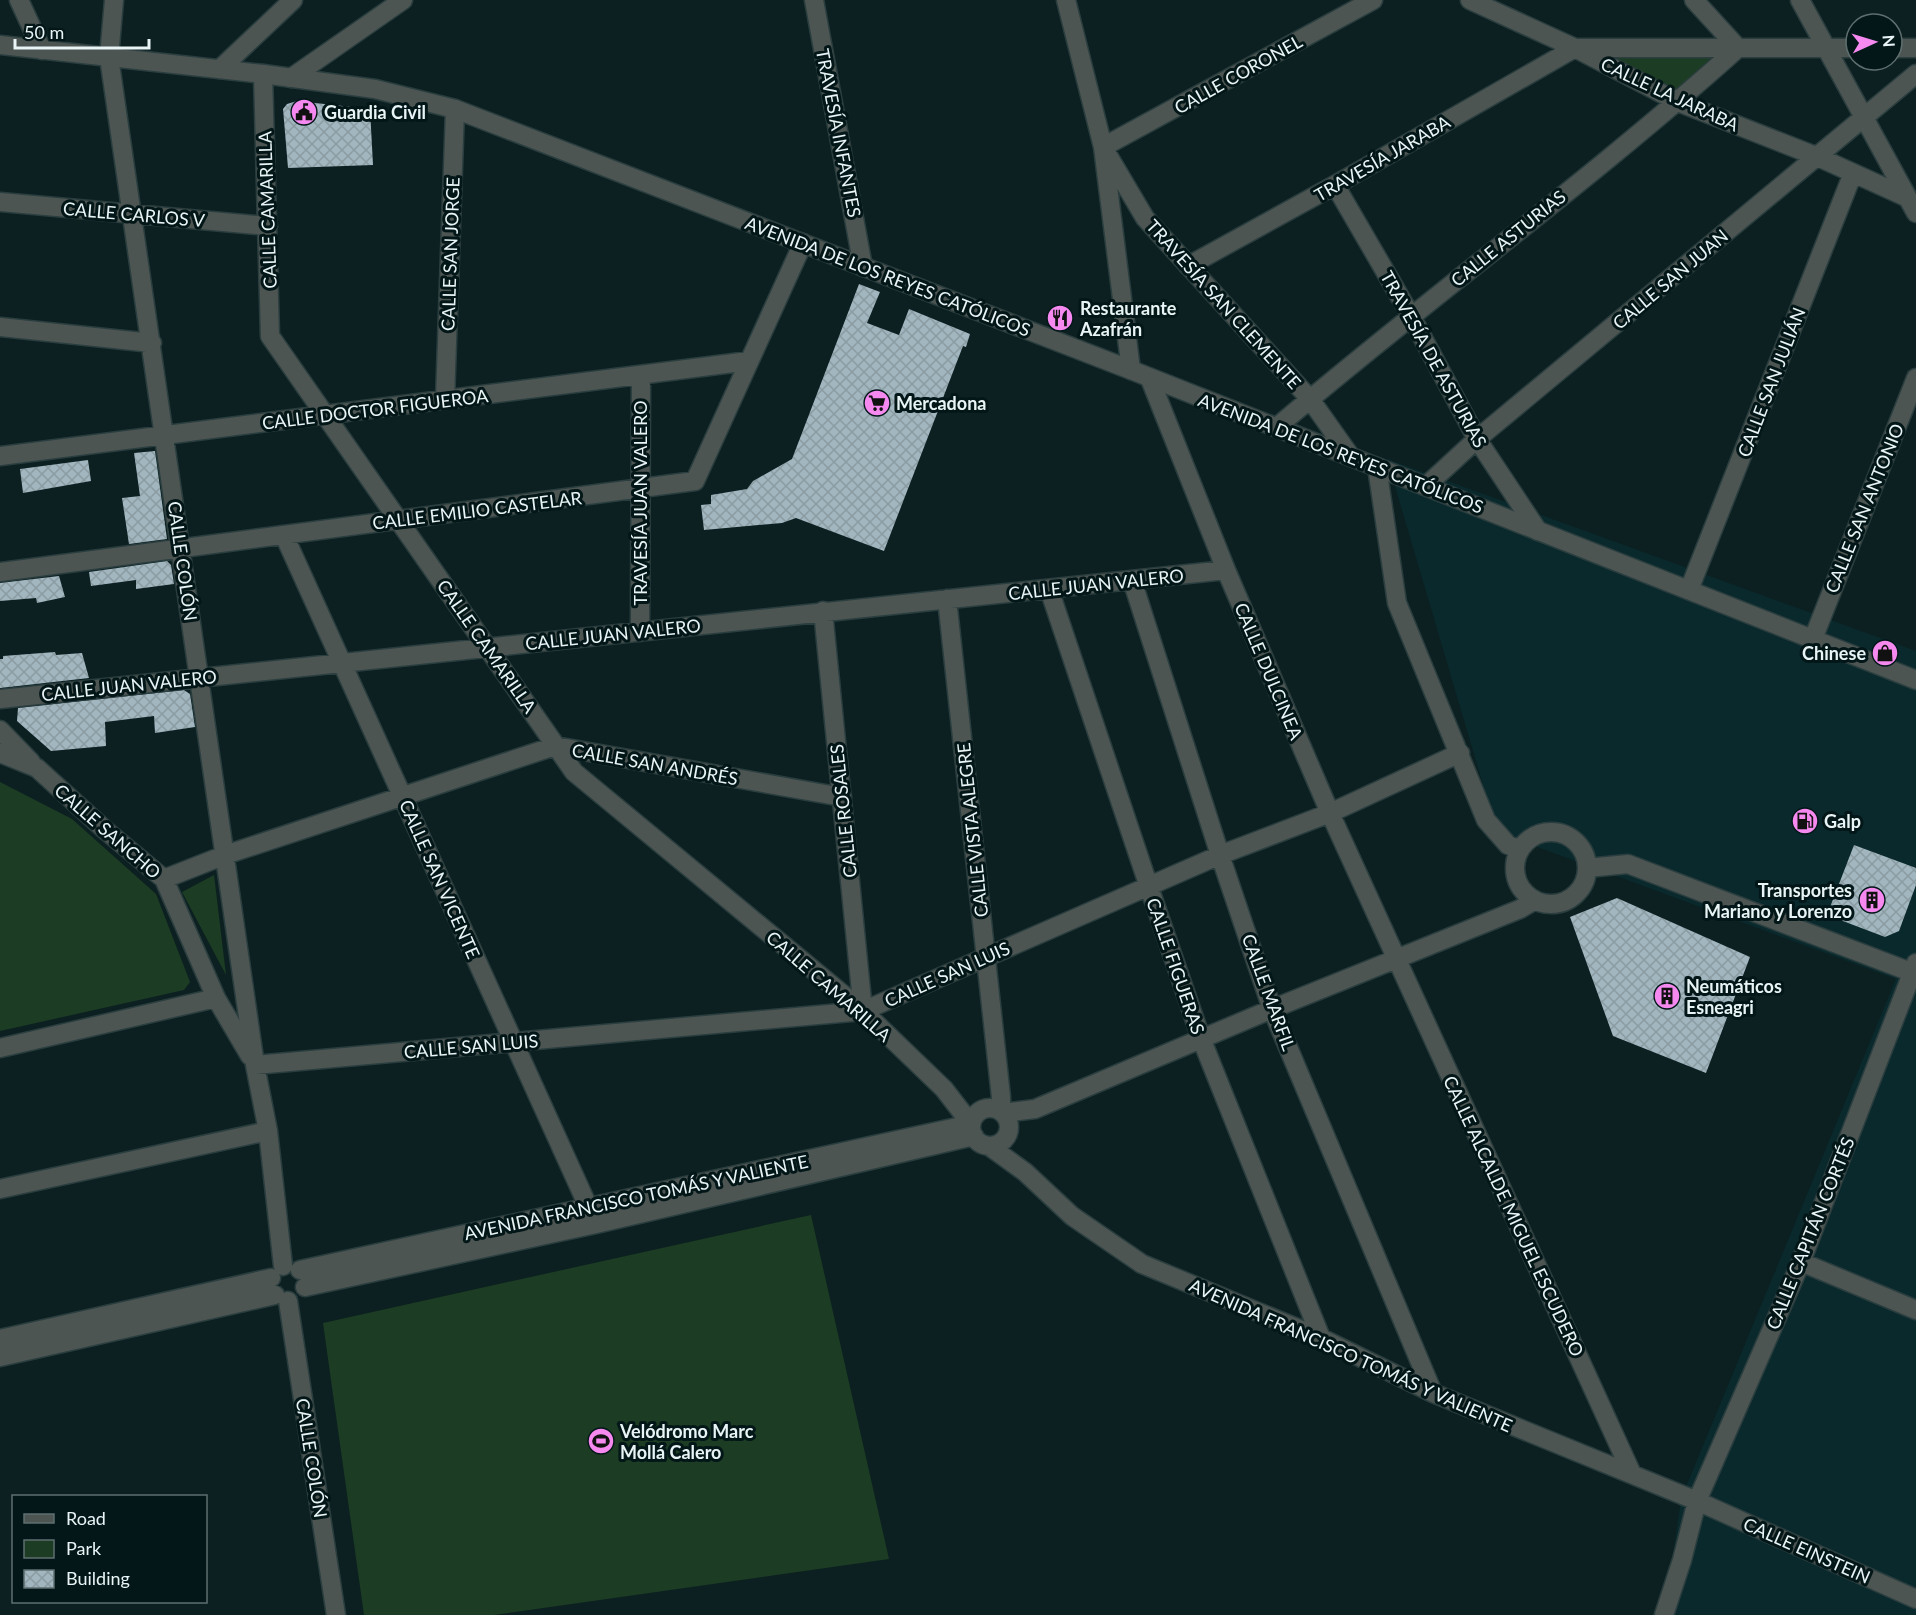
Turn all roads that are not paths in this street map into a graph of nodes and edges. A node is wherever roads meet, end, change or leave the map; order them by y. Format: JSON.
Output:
{"nodes":[{"id":1,"x":19,"y":0,"type":"edge"},
{"id":2,"x":114,"y":0,"type":"edge"},
{"id":3,"x":293,"y":0,"type":"edge"},
{"id":4,"x":403,"y":0,"type":"edge"},
{"id":5,"x":814,"y":0,"type":"edge"},
{"id":6,"x":1066,"y":0,"type":"edge"},
{"id":7,"x":1373,"y":0,"type":"edge"},
{"id":8,"x":1694,"y":0,"type":"edge"},
{"id":9,"x":1800,"y":0,"type":"edge"},
{"id":10,"x":1485,"y":2,"type":"edge"},
{"id":11,"x":0,"y":45,"type":"edge"},
{"id":12,"x":1575,"y":48,"type":"junction"},
{"id":13,"x":1738,"y":48,"type":"junction"},
{"id":14,"x":1827,"y":48,"type":"junction"},
{"id":15,"x":1844,"y":48,"type":"edge"},
{"id":16,"x":42,"y":50,"type":"junction"},
{"id":17,"x":109,"y":57,"type":"junction"},
{"id":18,"x":220,"y":69,"type":"junction"},
{"id":19,"x":263,"y":74,"type":"junction"},
{"id":20,"x":1916,"y":74,"type":"edge"},
{"id":21,"x":291,"y":78,"type":"junction"},
{"id":22,"x":1678,"y":102,"type":"junction"},
{"id":23,"x":455,"y":109,"type":"junction"},
{"id":24,"x":1864,"y":118,"type":"junction"},
{"id":25,"x":1103,"y":147,"type":"junction"},
{"id":26,"x":1818,"y":157,"type":"junction"},
{"id":27,"x":1853,"y":173,"type":"junction"},
{"id":28,"x":1335,"y":185,"type":"junction"},
{"id":29,"x":1906,"y":196,"type":"junction"},
{"id":30,"x":0,"y":202,"type":"edge"},
{"id":31,"x":133,"y":213,"type":"junction"},
{"id":32,"x":1916,"y":213,"type":"edge"},
{"id":33,"x":268,"y":226,"type":"junction"},
{"id":34,"x":803,"y":243,"type":"junction"},
{"id":35,"x":1188,"y":266,"type":"junction"},
{"id":36,"x":863,"y":267,"type":"junction"},
{"id":37,"x":1411,"y":316,"type":"junction"},
{"id":38,"x":0,"y":327,"type":"edge"},
{"id":39,"x":152,"y":343,"type":"junction"},
{"id":40,"x":749,"y":361,"type":"junction"},
{"id":41,"x":1131,"y":370,"type":"junction"},
{"id":42,"x":641,"y":375,"type":"junction"},
{"id":43,"x":1916,"y":378,"type":"edge"},
{"id":44,"x":1150,"y":379,"type":"junction"},
{"id":45,"x":1310,"y":399,"type":"junction"},
{"id":46,"x":445,"y":400,"type":"junction"},
{"id":47,"x":326,"y":415,"type":"junction"},
{"id":48,"x":1277,"y":428,"type":"junction"},
{"id":49,"x":165,"y":435,"type":"junction"},
{"id":50,"x":1477,"y":439,"type":"junction"},
{"id":51,"x":0,"y":456,"type":"edge"},
{"id":52,"x":1351,"y":457,"type":"junction"},
{"id":53,"x":1377,"y":467,"type":"junction"},
{"id":54,"x":1426,"y":486,"type":"junction"},
{"id":55,"x":640,"y":488,"type":"junction"},
{"id":56,"x":400,"y":520,"type":"junction"},
{"id":57,"x":1538,"y":531,"type":"junction"},
{"id":58,"x":284,"y":535,"type":"junction"},
{"id":59,"x":181,"y":548,"type":"junction"},
{"id":60,"x":1226,"y":570,"type":"junction"},
{"id":61,"x":0,"y":572,"type":"edge"},
{"id":62,"x":1132,"y":580,"type":"junction"},
{"id":63,"x":1049,"y":589,"type":"junction"},
{"id":64,"x":1689,"y":590,"type":"junction"},
{"id":65,"x":946,"y":600,"type":"junction"},
{"id":66,"x":824,"y":611,"type":"junction"},
{"id":67,"x":639,"y":632,"type":"junction"},
{"id":68,"x":1812,"y":639,"type":"junction"},
{"id":69,"x":487,"y":648,"type":"junction"},
{"id":70,"x":341,"y":661,"type":"junction"},
{"id":71,"x":200,"y":677,"type":"junction"},
{"id":72,"x":1916,"y":680,"type":"edge"},
{"id":73,"x":0,"y":699,"type":"edge"},
{"id":74,"x":0,"y":730,"type":"edge"},
{"id":75,"x":555,"y":746,"type":"junction"},
{"id":76,"x":0,"y":753,"type":"edge"},
{"id":77,"x":1460,"y":753,"type":"junction"},
{"id":78,"x":37,"y":768,"type":"junction"},
{"id":79,"x":402,"y":797,"type":"junction"},
{"id":80,"x":842,"y":797,"type":"junction"},
{"id":81,"x":1330,"y":813,"type":"junction"},
{"id":82,"x":1519,"y":849,"type":"junction"},
{"id":83,"x":225,"y":855,"type":"junction"},
{"id":84,"x":1220,"y":855,"type":"junction"},
{"id":85,"x":1587,"y":868,"type":"junction"},
{"id":86,"x":164,"y":879,"type":"junction"},
{"id":87,"x":1149,"y":887,"type":"junction"},
{"id":88,"x":1535,"y":900,"type":"junction"},
{"id":89,"x":986,"y":956,"type":"junction"},
{"id":90,"x":1397,"y":958,"type":"junction"},
{"id":91,"x":1915,"y":970,"type":"edge"},
{"id":92,"x":216,"y":998,"type":"junction"},
{"id":93,"x":1272,"y":1009,"type":"junction"},
{"id":94,"x":863,"y":1011,"type":"junction"},
{"id":95,"x":1201,"y":1038,"type":"junction"},
{"id":96,"x":514,"y":1042,"type":"junction"},
{"id":97,"x":0,"y":1048,"type":"edge"},
{"id":98,"x":255,"y":1065,"type":"junction"},
{"id":99,"x":944,"y":1089,"type":"junction"},
{"id":100,"x":997,"y":1108,"type":"junction"},
{"id":101,"x":1035,"y":1109,"type":"junction"},
{"id":102,"x":268,"y":1131,"type":"junction"},
{"id":103,"x":1009,"y":1132,"type":"junction"},
{"id":104,"x":978,"y":1136,"type":"junction"},
{"id":105,"x":1025,"y":1172,"type":"junction"},
{"id":106,"x":0,"y":1189,"type":"edge"},
{"id":107,"x":588,"y":1208,"type":"junction"},
{"id":108,"x":596,"y":1224,"type":"junction"},
{"id":109,"x":1801,"y":1262,"type":"junction"},
{"id":110,"x":287,"y":1283,"type":"junction"},
{"id":111,"x":1916,"y":1310,"type":"edge"},
{"id":112,"x":1320,"y":1338,"type":"junction"},
{"id":113,"x":0,"y":1339,"type":"edge"},
{"id":114,"x":0,"y":1357,"type":"edge"},
{"id":115,"x":1433,"y":1393,"type":"junction"},
{"id":116,"x":1632,"y":1474,"type":"junction"},
{"id":117,"x":1697,"y":1501,"type":"junction"},
{"id":118,"x":1916,"y":1599,"type":"edge"},
{"id":119,"x":336,"y":1615,"type":"edge"},
{"id":120,"x":1664,"y":1615,"type":"edge"}],
"edges":[{"from":1,"to":16,"type":"street"},
{"from":2,"to":17,"type":"street","name":"CALLE COLÓN"},
{"from":3,"to":18,"type":"street"},
{"from":4,"to":21,"type":"street"},
{"from":5,"to":36,"type":"street","name":"TRAVESÍA INFANTES"},
{"from":6,"to":25,"type":"street"},
{"from":7,"to":25,"type":"street","name":"CALLE CORONEL"},
{"from":8,"to":13,"type":"street"},
{"from":9,"to":14,"type":"street"},
{"from":10,"to":12,"type":"street","name":"CALLE LA JARABA"},
{"from":11,"to":16,"type":"street","name":"AVENIDA DE LOS REYES CATÓLICOS"},
{"from":12,"to":13,"type":"street"},
{"from":12,"to":22,"type":"street","name":"CALLE LA JARABA"},
{"from":12,"to":28,"type":"street","name":"TRAVESÍA JARABA"},
{"from":13,"to":14,"type":"street"},
{"from":13,"to":22,"type":"street","name":"CALLE ASTURIAS"},
{"from":14,"to":15,"type":"street"},
{"from":14,"to":24,"type":"street"},
{"from":16,"to":17,"type":"street","name":"AVENIDA DE LOS REYES CATÓLICOS"},
{"from":17,"to":18,"type":"street","name":"AVENIDA DE LOS REYES CATÓLICOS"},
{"from":17,"to":31,"type":"street","name":"CALLE COLÓN"},
{"from":18,"to":19,"type":"street","name":"AVENIDA DE LOS REYES CATÓLICOS"},
{"from":19,"to":21,"type":"street","name":"AVENIDA DE LOS REYES CATÓLICOS"},
{"from":19,"to":33,"type":"street","name":"CALLE CAMARILLA"},
{"from":20,"to":24,"type":"street","name":"CALLE SAN JUAN"},
{"from":21,"to":23,"type":"street","name":"AVENIDA DE LOS REYES CATÓLICOS"},
{"from":22,"to":26,"type":"street","name":"CALLE LA JARABA"},
{"from":22,"to":37,"type":"street","name":"CALLE ASTURIAS"},
{"from":23,"to":34,"type":"street","name":"AVENIDA DE LOS REYES CATÓLICOS"},
{"from":23,"to":46,"type":"street","name":"CALLE SAN JORGE"},
{"from":24,"to":26,"type":"street","name":"CALLE SAN JUAN"},
{"from":24,"to":29,"type":"street"},
{"from":25,"to":35,"type":"street","name":"TRAVESÍA SAN CLEMENTE"},
{"from":25,"to":41,"type":"street"},
{"from":26,"to":27,"type":"street","name":"CALLE LA JARABA"},
{"from":26,"to":50,"type":"street","name":"CALLE SAN JUAN"},
{"from":27,"to":29,"type":"street","name":"CALLE LA JARABA"},
{"from":27,"to":64,"type":"street","name":"CALLE SAN JULIÁN"},
{"from":28,"to":35,"type":"street","name":"TRAVESÍA JARABA"},
{"from":28,"to":37,"type":"street","name":"TRAVESÍA DE ASTURIAS"},
{"from":29,"to":32,"type":"street"},
{"from":30,"to":31,"type":"street","name":"CALLE CARLOS V"},
{"from":31,"to":33,"type":"street","name":"CALLE CARLOS V"},
{"from":31,"to":39,"type":"street","name":"CALLE COLÓN"},
{"from":33,"to":47,"type":"street","name":"CALLE CAMARILLA"},
{"from":34,"to":36,"type":"street","name":"AVENIDA DE LOS REYES CATÓLICOS"},
{"from":34,"to":40,"type":"street","name":"CALLE EMILIO CASTELAR"},
{"from":35,"to":45,"type":"street","name":"TRAVESÍA SAN CLEMENTE"},
{"from":36,"to":41,"type":"street","name":"AVENIDA DE LOS REYES CATÓLICOS"},
{"from":37,"to":45,"type":"street","name":"CALLE ASTURIAS"},
{"from":37,"to":50,"type":"street","name":"TRAVESÍA DE ASTURIAS"},
{"from":38,"to":39,"type":"street"},
{"from":39,"to":49,"type":"street","name":"CALLE COLÓN"},
{"from":40,"to":42,"type":"street","name":"CALLE DOCTOR FIGUEROA"},
{"from":40,"to":55,"type":"street","name":"CALLE EMILIO CASTELAR"},
{"from":41,"to":44,"type":"street","name":"AVENIDA DE LOS REYES CATÓLICOS"},
{"from":42,"to":46,"type":"street","name":"CALLE DOCTOR FIGUEROA"},
{"from":42,"to":55,"type":"street","name":"TRAVESÍA JUAN VALERO"},
{"from":43,"to":68,"type":"street","name":"CALLE SAN ANTONIO"},
{"from":44,"to":48,"type":"street","name":"AVENIDA DE LOS REYES CATÓLICOS"},
{"from":44,"to":60,"type":"street","name":"CALLE DULCINEA"},
{"from":45,"to":48,"type":"street","name":"CALLE ASTURIAS"},
{"from":45,"to":52,"type":"street","name":"TRAVESÍA SAN CLEMENTE"},
{"from":46,"to":47,"type":"street","name":"CALLE DOCTOR FIGUEROA"},
{"from":47,"to":49,"type":"street","name":"CALLE DOCTOR FIGUEROA"},
{"from":47,"to":56,"type":"street","name":"CALLE CAMARILLA"},
{"from":48,"to":52,"type":"street","name":"AVENIDA DE LOS REYES CATÓLICOS"},
{"from":49,"to":51,"type":"street","name":"CALLE DOCTOR FIGUEROA"},
{"from":49,"to":59,"type":"street","name":"CALLE COLÓN"},
{"from":50,"to":54,"type":"street","name":"CALLE SAN JUAN"},
{"from":50,"to":57,"type":"street","name":"TRAVESÍA DE ASTURIAS"},
{"from":52,"to":53,"type":"street","name":"AVENIDA DE LOS REYES CATÓLICOS"},
{"from":53,"to":54,"type":"street","name":"AVENIDA DE LOS REYES CATÓLICOS"},
{"from":53,"to":77,"type":"street"},
{"from":54,"to":57,"type":"street","name":"AVENIDA DE LOS REYES CATÓLICOS"},
{"from":55,"to":56,"type":"street","name":"CALLE EMILIO CASTELAR"},
{"from":55,"to":67,"type":"street","name":"TRAVESÍA JUAN VALERO"},
{"from":56,"to":58,"type":"street","name":"CALLE EMILIO CASTELAR"},
{"from":56,"to":69,"type":"street","name":"CALLE CAMARILLA"},
{"from":57,"to":64,"type":"street","name":"AVENIDA DE LOS REYES CATÓLICOS"},
{"from":58,"to":59,"type":"street","name":"CALLE EMILIO CASTELAR"},
{"from":58,"to":70,"type":"street","name":"CALLE SAN VICENTE"},
{"from":59,"to":61,"type":"street","name":"CALLE EMILIO CASTELAR"},
{"from":59,"to":71,"type":"street","name":"CALLE COLÓN"},
{"from":60,"to":62,"type":"street","name":"CALLE JUAN VALERO"},
{"from":60,"to":81,"type":"street","name":"CALLE DULCINEA"},
{"from":62,"to":63,"type":"street","name":"CALLE JUAN VALERO"},
{"from":62,"to":84,"type":"street","name":"CALLE MARFIL"},
{"from":63,"to":65,"type":"street","name":"CALLE JUAN VALERO"},
{"from":63,"to":87,"type":"street","name":"CALLE FIGUERAS"},
{"from":64,"to":68,"type":"street","name":"AVENIDA DE LOS REYES CATÓLICOS"},
{"from":65,"to":66,"type":"street","name":"CALLE JUAN VALERO"},
{"from":65,"to":89,"type":"street","name":"CALLE VISTA ALEGRE"},
{"from":66,"to":67,"type":"street","name":"CALLE JUAN VALERO"},
{"from":66,"to":80,"type":"street","name":"CALLE ROSALES"},
{"from":67,"to":69,"type":"street","name":"CALLE JUAN VALERO"},
{"from":68,"to":72,"type":"street","name":"AVENIDA DE LOS REYES CATÓLICOS"},
{"from":69,"to":70,"type":"street","name":"CALLE JUAN VALERO"},
{"from":69,"to":75,"type":"street","name":"CALLE CAMARILLA"},
{"from":70,"to":71,"type":"street","name":"CALLE JUAN VALERO"},
{"from":70,"to":79,"type":"street","name":"CALLE SAN VICENTE"},
{"from":71,"to":73,"type":"street","name":"CALLE JUAN VALERO"},
{"from":71,"to":83,"type":"street","name":"CALLE COLÓN"},
{"from":74,"to":78,"type":"street","name":"CALLE SANCHO"},
{"from":75,"to":79,"type":"street","name":"CALLE SAN ANDRÉS"},
{"from":75,"to":80,"type":"street","name":"CALLE SAN ANDRÉS"},
{"from":75,"to":94,"type":"street","name":"CALLE CAMARILLA"},
{"from":76,"to":78,"type":"street","name":"CALLE SANCHO"},
{"from":77,"to":81,"type":"street","name":"CALLE SAN LUIS"},
{"from":77,"to":82,"type":"street"},
{"from":78,"to":86,"type":"street","name":"CALLE SANCHO"},
{"from":79,"to":83,"type":"street","name":"CALLE SAN ANDRÉS"},
{"from":79,"to":96,"type":"street","name":"CALLE SAN VICENTE"},
{"from":80,"to":94,"type":"street","name":"CALLE ROSALES"},
{"from":81,"to":84,"type":"street","name":"CALLE SAN LUIS"},
{"from":81,"to":90,"type":"street","name":"CALLE DULCINEA"},
{"from":82,"to":85,"type":"street"},
{"from":82,"to":88,"type":"street"},
{"from":83,"to":86,"type":"street","name":"CALLE SAN ANDRÉS"},
{"from":83,"to":98,"type":"street","name":"CALLE COLÓN"},
{"from":84,"to":87,"type":"street","name":"CALLE SAN LUIS"},
{"from":84,"to":93,"type":"street","name":"CALLE MARFIL"},
{"from":85,"to":88,"type":"street"},
{"from":85,"to":91,"type":"street"},
{"from":86,"to":92,"type":"street","name":"CALLE SANCHO"},
{"from":87,"to":89,"type":"street","name":"CALLE SAN LUIS"},
{"from":87,"to":95,"type":"street","name":"CALLE FIGUERAS"},
{"from":88,"to":90,"type":"street"},
{"from":89,"to":94,"type":"street","name":"CALLE SAN LUIS"},
{"from":89,"to":100,"type":"street","name":"CALLE VISTA ALEGRE"},
{"from":90,"to":93,"type":"street"},
{"from":90,"to":116,"type":"street","name":"CALLE ALCALDE MIGUEL ESCUDERO"},
{"from":91,"to":109,"type":"street","name":"CALLE CAPITÁN CORTÉS"},
{"from":92,"to":97,"type":"street"},
{"from":92,"to":98,"type":"street","name":"CALLE COLÓN"},
{"from":93,"to":95,"type":"street"},
{"from":93,"to":115,"type":"street","name":"CALLE MARFIL"},
{"from":94,"to":96,"type":"street","name":"CALLE SAN LUIS"},
{"from":94,"to":99,"type":"street","name":"CALLE CAMARILLA"},
{"from":95,"to":101,"type":"street"},
{"from":95,"to":112,"type":"street","name":"CALLE FIGUERAS"},
{"from":96,"to":98,"type":"street","name":"CALLE SAN LUIS"},
{"from":96,"to":107,"type":"street","name":"CALLE SAN VICENTE"},
{"from":98,"to":102,"type":"street","name":"CALLE COLÓN"},
{"from":99,"to":100,"type":"street","name":"CALLE CAMARILLA"},
{"from":99,"to":104,"type":"street","name":"CALLE CAMARILLA"},
{"from":100,"to":101,"type":"street"},
{"from":100,"to":103,"type":"street"},
{"from":100,"to":104,"type":"street"},
{"from":101,"to":103,"type":"street"},
{"from":102,"to":106,"type":"street"},
{"from":102,"to":110,"type":"street","name":"CALLE COLÓN"},
{"from":103,"to":104,"type":"street"},
{"from":103,"to":105,"type":"street","name":"AVENIDA FRANCISCO TOMÁS Y VALIENTE"},
{"from":104,"to":105,"type":"street","name":"AVENIDA FRANCISCO TOMÁS Y VALIENTE"},
{"from":104,"to":107,"type":"street","name":"AVENIDA FRANCISCO TOMÁS Y VALIENTE"},
{"from":104,"to":108,"type":"street","name":"AVENIDA FRANCISCO TOMÁS Y VALIENTE"},
{"from":105,"to":112,"type":"street","name":"AVENIDA FRANCISCO TOMÁS Y VALIENTE"},
{"from":107,"to":108,"type":"street","name":"CALLE SAN VICENTE"},
{"from":107,"to":110,"type":"street","name":"AVENIDA FRANCISCO TOMÁS Y VALIENTE"},
{"from":108,"to":110,"type":"street","name":"AVENIDA FRANCISCO TOMÁS Y VALIENTE"},
{"from":109,"to":111,"type":"street"},
{"from":109,"to":117,"type":"street","name":"CALLE CAPITÁN CORTÉS"},
{"from":110,"to":113,"type":"street","name":"AVENIDA FRANCISCO TOMÁS Y VALIENTE"},
{"from":110,"to":114,"type":"street","name":"AVENIDA FRANCISCO TOMÁS Y VALIENTE"},
{"from":110,"to":119,"type":"street","name":"CALLE COLÓN"},
{"from":112,"to":115,"type":"street","name":"AVENIDA FRANCISCO TOMÁS Y VALIENTE"},
{"from":115,"to":116,"type":"street","name":"AVENIDA FRANCISCO TOMÁS Y VALIENTE"},
{"from":116,"to":117,"type":"street","name":"AVENIDA FRANCISCO TOMÁS Y VALIENTE"},
{"from":117,"to":118,"type":"street","name":"CALLE EINSTEIN"},
{"from":117,"to":120,"type":"street","name":"CALLE CAPITÁN CORTÉS"}]}
